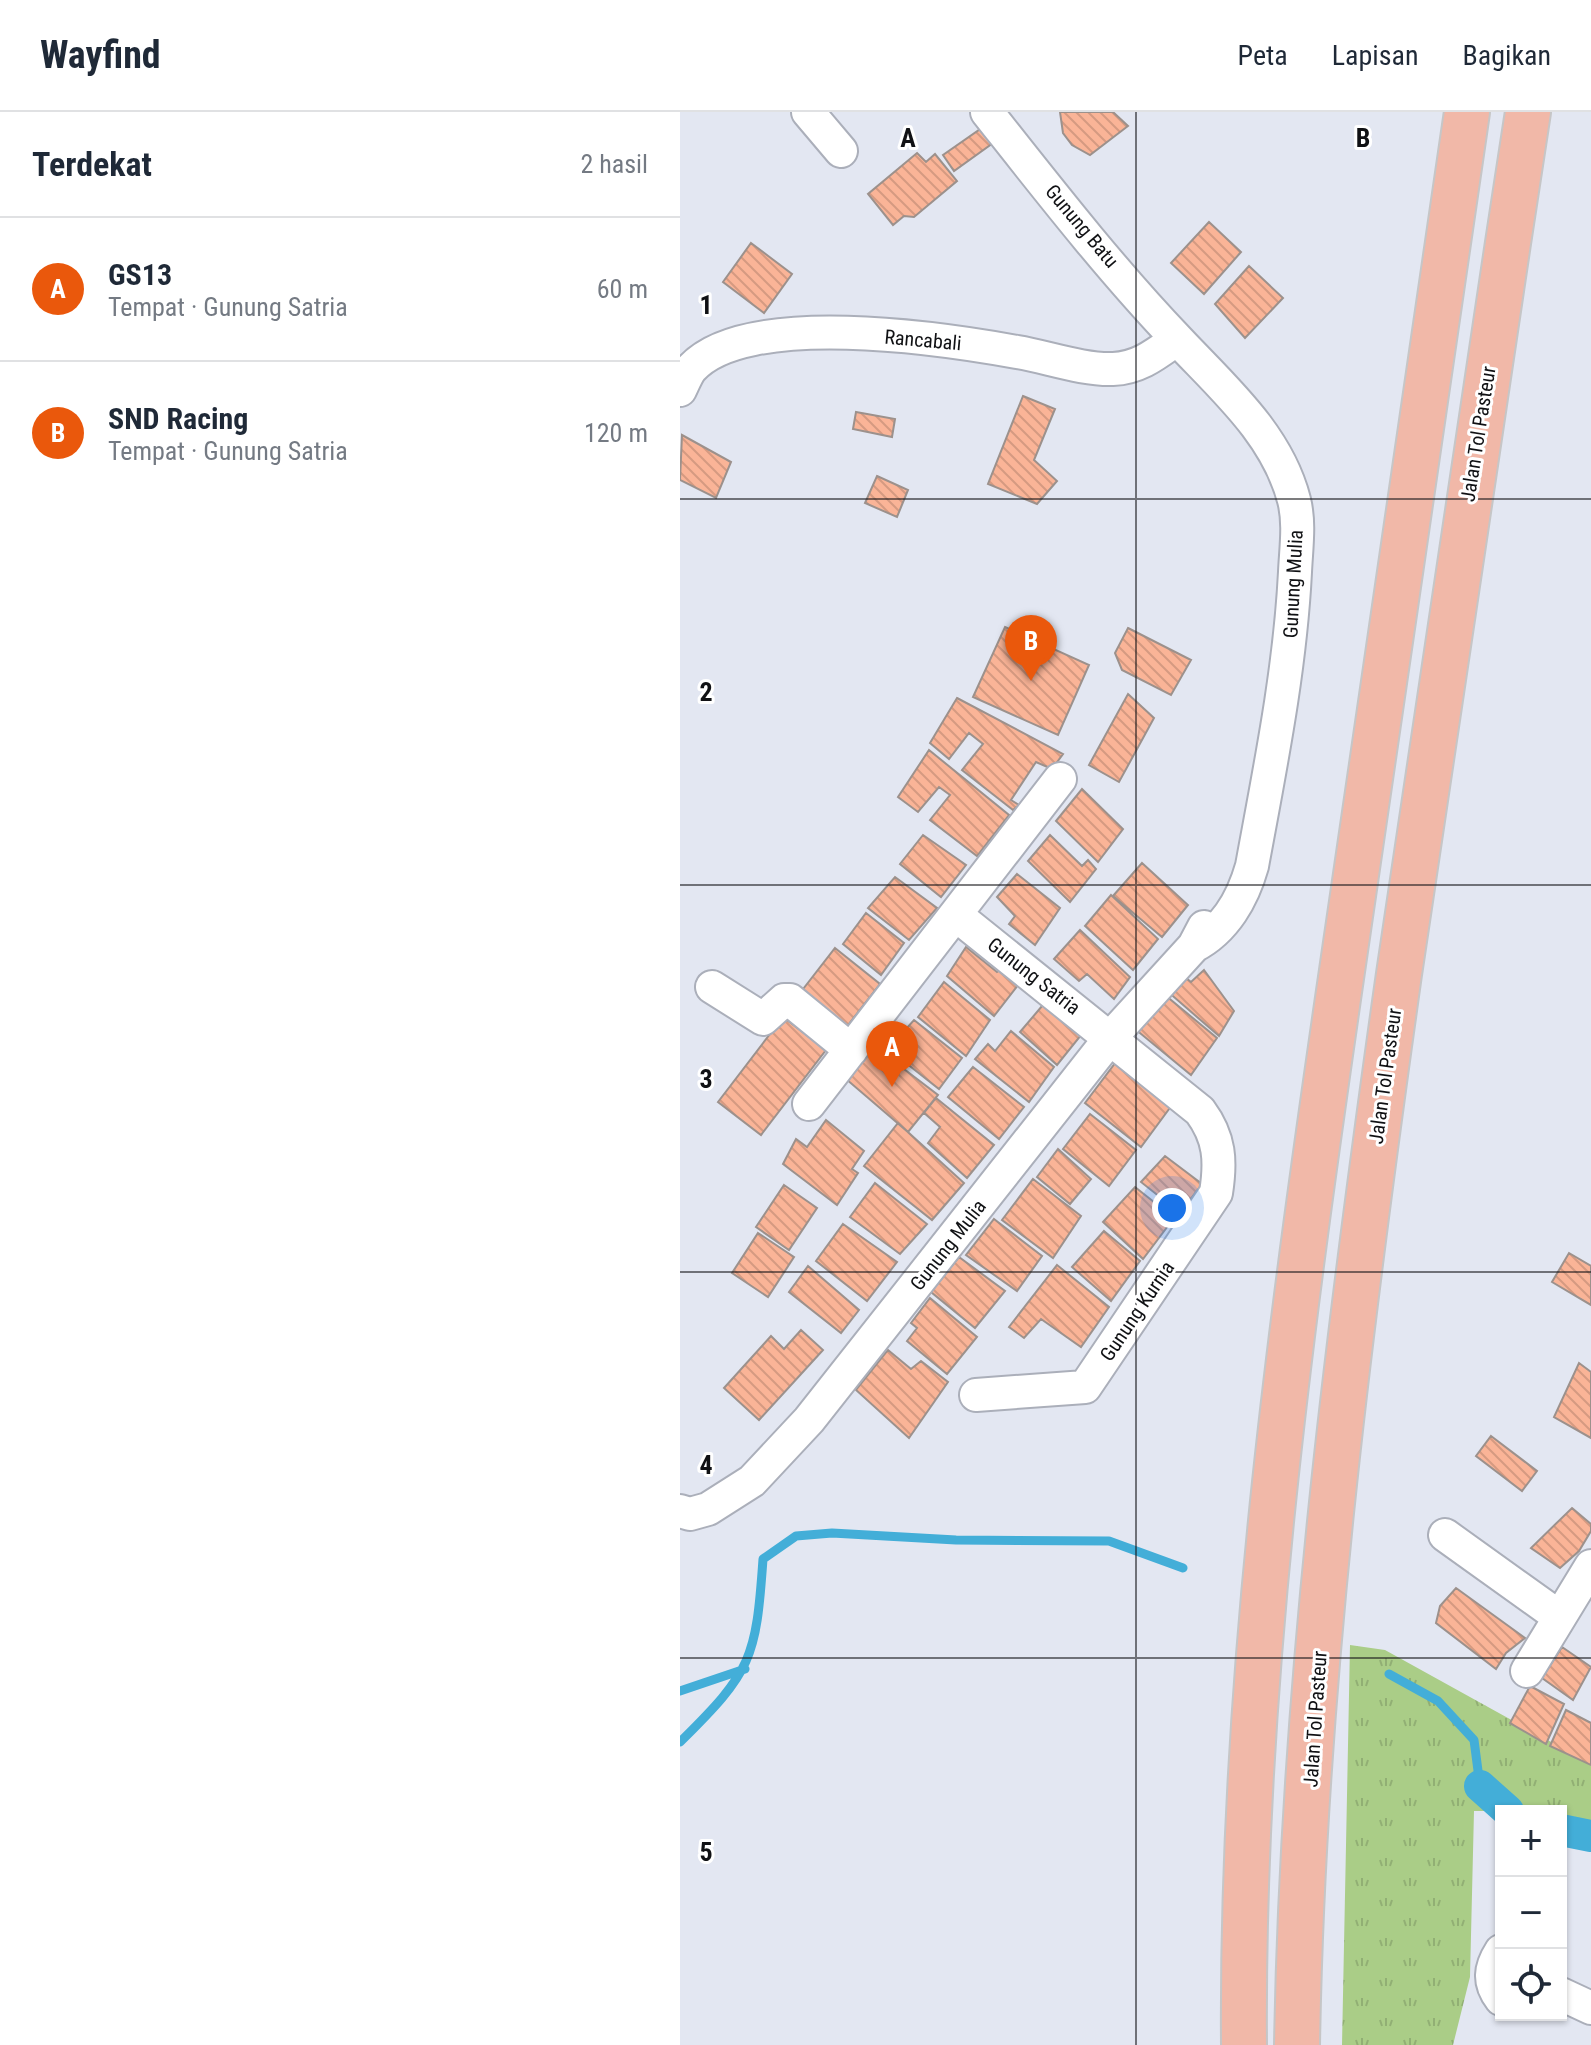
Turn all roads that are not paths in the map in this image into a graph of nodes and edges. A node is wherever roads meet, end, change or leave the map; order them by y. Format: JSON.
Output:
{"nodes":[{"id":1,"x":808,"y":112,"type":"edge"},
{"id":2,"x":987,"y":112,"type":"edge"},
{"id":3,"x":1467,"y":112,"type":"edge"},
{"id":4,"x":1528,"y":112,"type":"edge"},
{"id":5,"x":841,"y":151,"type":"dead end"},
{"id":6,"x":1177,"y":339,"type":"junction"},
{"id":7,"x":684,"y":373,"type":"edge"},
{"id":8,"x":1060,"y":779,"type":"dead end"},
{"id":9,"x":956,"y":915,"type":"junction"},
{"id":10,"x":712,"y":987,"type":"dead end"},
{"id":11,"x":1111,"y":1037,"type":"junction"},
{"id":12,"x":851,"y":1050,"type":"junction"},
{"id":13,"x":809,"y":1104,"type":"dead end"},
{"id":14,"x":976,"y":1395,"type":"dead end"},
{"id":15,"x":680,"y":1511,"type":"edge"},
{"id":16,"x":1445,"y":1535,"type":"dead end"},
{"id":17,"x":1591,"y":1566,"type":"edge"},
{"id":18,"x":1558,"y":1616,"type":"junction"},
{"id":19,"x":1527,"y":1671,"type":"dead end"},
{"id":20,"x":1495,"y":1961,"type":"edge"},
{"id":21,"x":1495,"y":1991,"type":"edge"},
{"id":22,"x":1567,"y":1997,"type":"edge"},
{"id":23,"x":1591,"y":2008,"type":"edge"},
{"id":24,"x":1244,"y":2045,"type":"edge"},
{"id":25,"x":1297,"y":2045,"type":"edge"}],
"edges":[{"from":1,"to":5,"type":"street"},
{"from":2,"to":6,"type":"street","name":"Gunung Batu"},
{"from":3,"to":24,"type":"highway"},
{"from":4,"to":25,"type":"highway","name":"Jalan Tol Pasteur"},
{"from":6,"to":7,"type":"street","name":"Rancabali"},
{"from":6,"to":11,"type":"street","name":"Gunung Mulia"},
{"from":8,"to":9,"type":"street"},
{"from":9,"to":11,"type":"street","name":"Gunung Satria"},
{"from":9,"to":12,"type":"street"},
{"from":10,"to":12,"type":"street"},
{"from":11,"to":14,"type":"street","name":"Gunung Kurnia"},
{"from":11,"to":15,"type":"street","name":"Gunung Mulia"},
{"from":12,"to":13,"type":"street"},
{"from":16,"to":18,"type":"street"},
{"from":17,"to":18,"type":"street"},
{"from":18,"to":19,"type":"street"},
{"from":20,"to":21,"type":"street"},
{"from":22,"to":23,"type":"street"}]}
